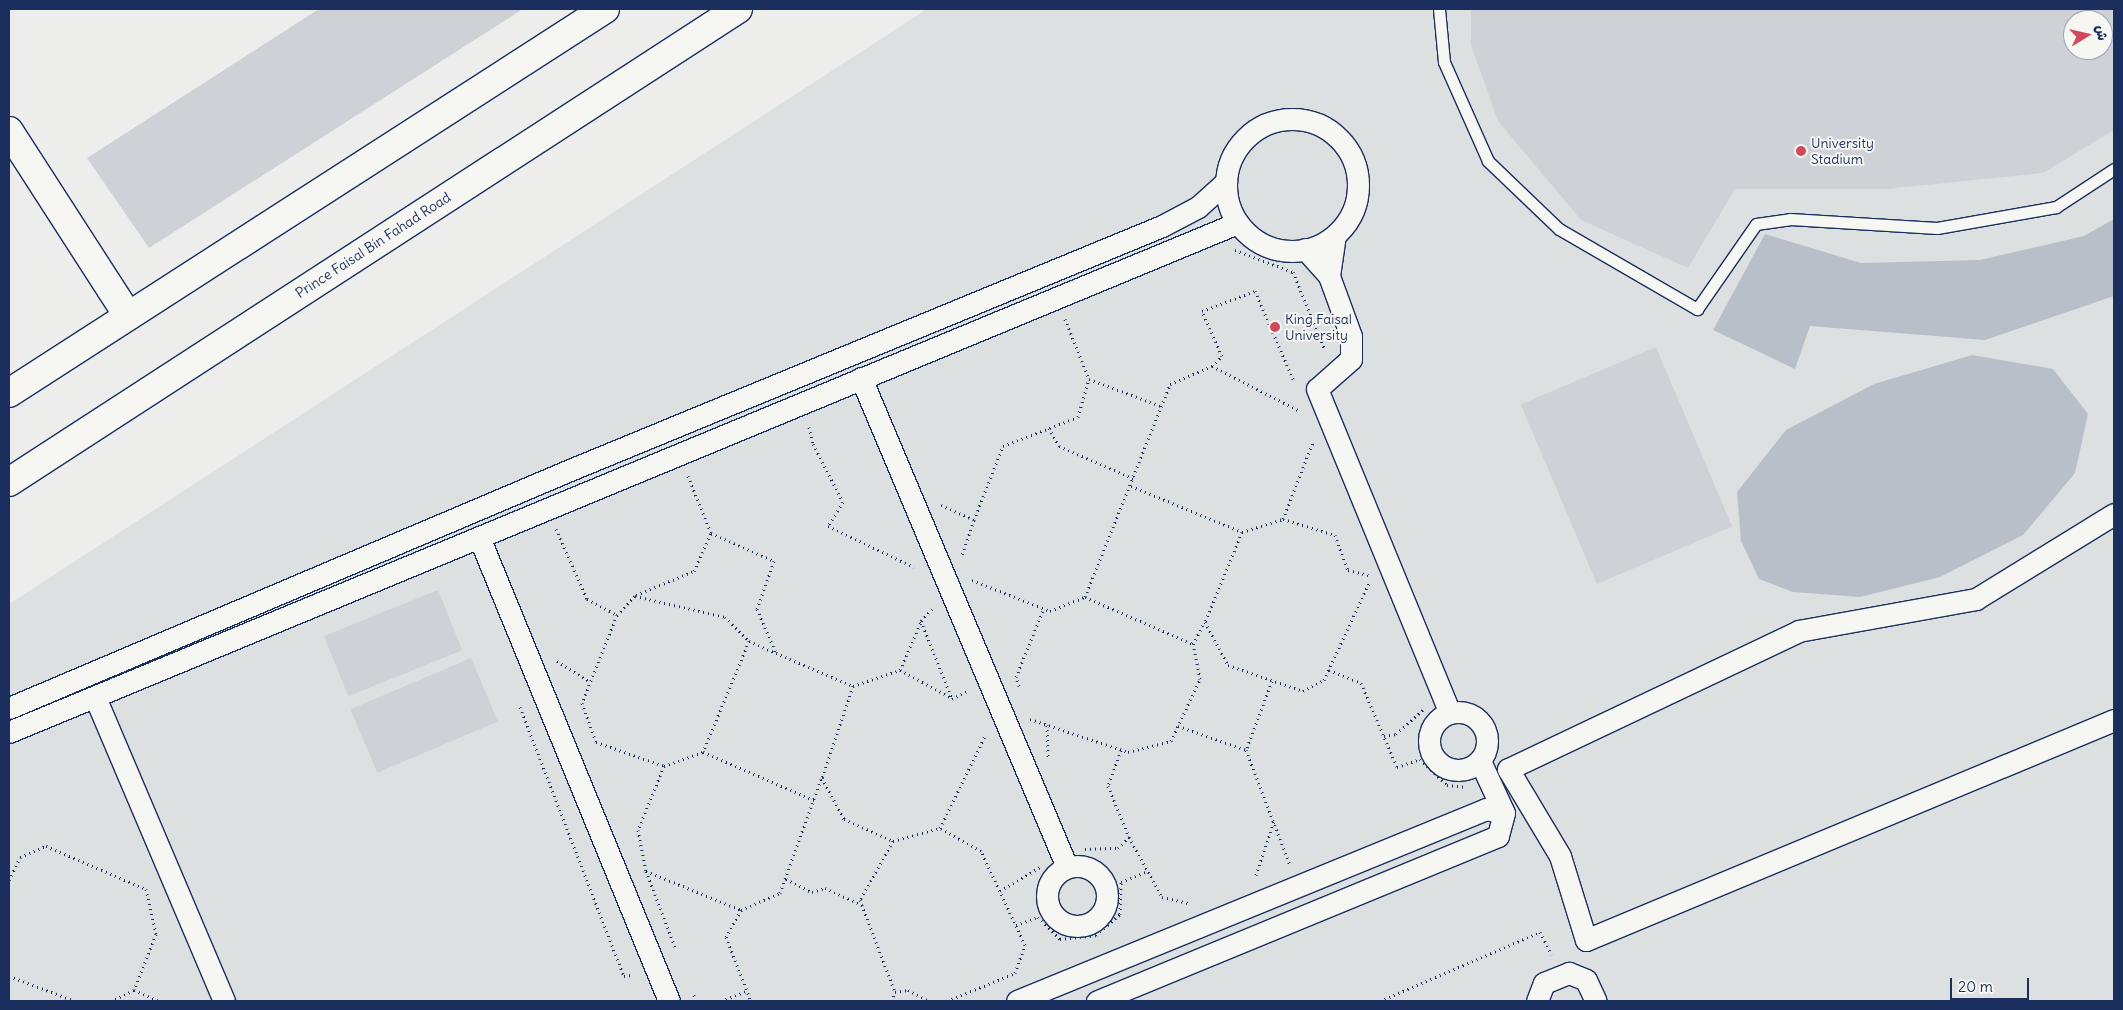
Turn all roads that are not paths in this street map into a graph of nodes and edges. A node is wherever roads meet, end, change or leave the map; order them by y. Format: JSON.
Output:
{"nodes":[{"id":1,"x":605,"y":9,"type":"edge"},
{"id":2,"x":738,"y":9,"type":"edge"},
{"id":3,"x":1439,"y":9,"type":"edge"},
{"id":4,"x":9,"y":131,"type":"edge"},
{"id":5,"x":2114,"y":169,"type":"edge"},
{"id":6,"x":1226,"y":182,"type":"junction"},
{"id":7,"x":1238,"y":223,"type":"junction"},
{"id":8,"x":1335,"y":235,"type":"junction"},
{"id":9,"x":1305,"y":249,"type":"junction"},
{"id":10,"x":1329,"y":276,"type":"junction"},
{"id":11,"x":128,"y":316,"type":"junction"},
{"id":12,"x":861,"y":378,"type":"junction"},
{"id":13,"x":9,"y":393,"type":"edge"},
{"id":14,"x":9,"y":482,"type":"edge"},
{"id":15,"x":2114,"y":514,"type":"edge"},
{"id":16,"x":479,"y":537,"type":"junction"},
{"id":17,"x":95,"y":696,"type":"junction"},
{"id":18,"x":9,"y":708,"type":"edge"},
{"id":19,"x":1450,"y":713,"type":"junction"},
{"id":20,"x":2114,"y":720,"type":"edge"},
{"id":21,"x":9,"y":732,"type":"edge"},
{"id":22,"x":1480,"y":761,"type":"junction"},
{"id":23,"x":1495,"y":811,"type":"junction"},
{"id":24,"x":1072,"y":858,"type":"road end"},
{"id":25,"x":224,"y":1001,"type":"edge"},
{"id":26,"x":669,"y":1001,"type":"edge"},
{"id":27,"x":1017,"y":1001,"type":"edge"},
{"id":28,"x":1097,"y":1001,"type":"edge"},
{"id":29,"x":1537,"y":1001,"type":"edge"},
{"id":30,"x":1596,"y":1001,"type":"edge"}],
"edges":[{"from":1,"to":11,"type":"main road"},
{"from":2,"to":14,"type":"main road","name":"Prince Faisal Bin Fahad Road"},
{"from":3,"to":5,"type":"lane"},
{"from":4,"to":11,"type":"main road"},
{"from":6,"to":7,"type":"street"},
{"from":6,"to":8,"type":"street"},
{"from":6,"to":18,"type":"street"},
{"from":7,"to":9,"type":"street"},
{"from":7,"to":12,"type":"street"},
{"from":8,"to":9,"type":"street"},
{"from":8,"to":10,"type":"street"},
{"from":9,"to":10,"type":"street"},
{"from":10,"to":19,"type":"street"},
{"from":11,"to":13,"type":"main road"},
{"from":12,"to":16,"type":"street"},
{"from":12,"to":24,"type":"street"},
{"from":15,"to":20,"type":"street"},
{"from":16,"to":17,"type":"street"},
{"from":16,"to":26,"type":"street"},
{"from":17,"to":21,"type":"street"},
{"from":17,"to":25,"type":"street"},
{"from":19,"to":22,"type":"street"},
{"from":19,"to":22,"type":"street"},
{"from":22,"to":23,"type":"street"},
{"from":23,"to":27,"type":"street"},
{"from":23,"to":28,"type":"street"},
{"from":29,"to":30,"type":"street"}]}
